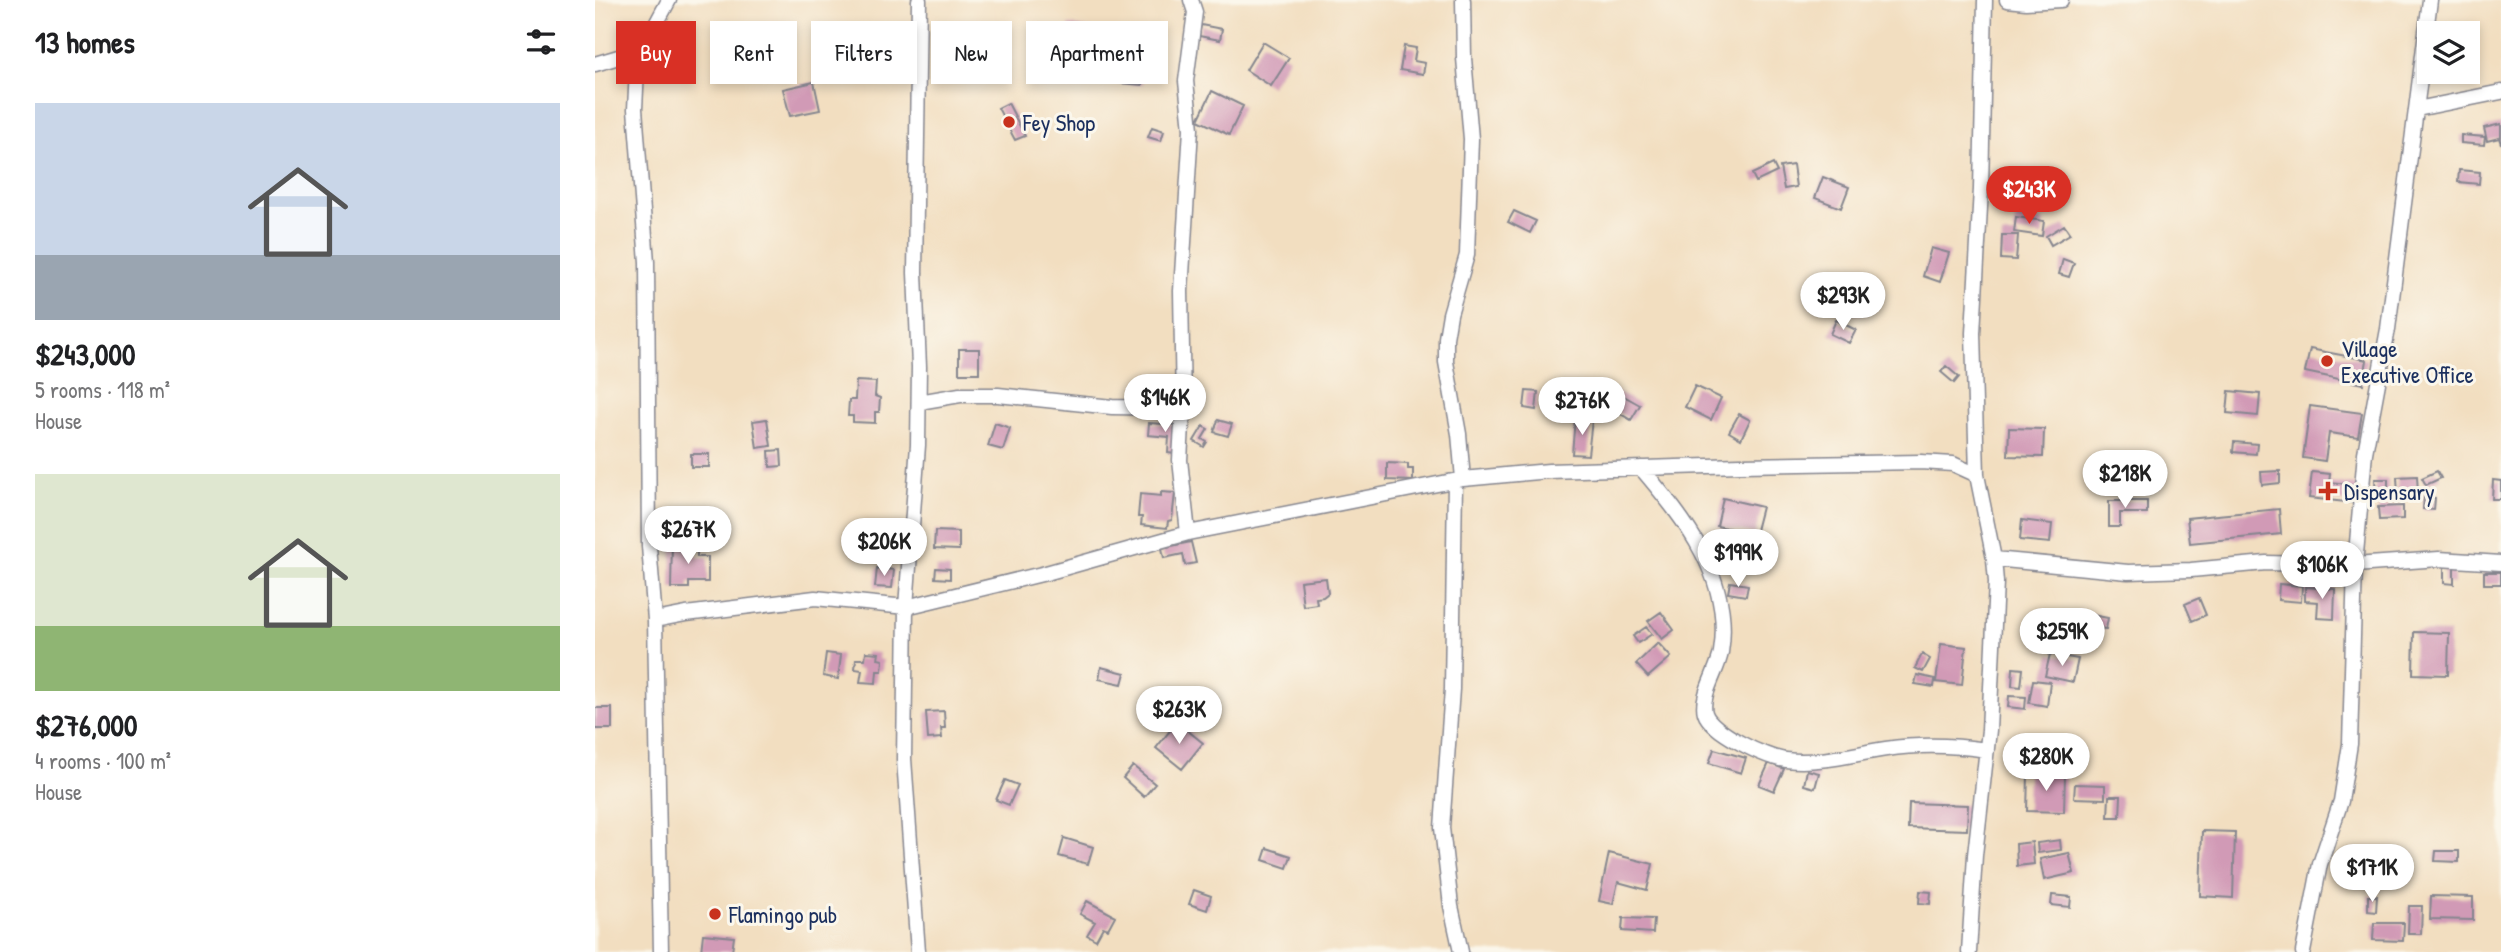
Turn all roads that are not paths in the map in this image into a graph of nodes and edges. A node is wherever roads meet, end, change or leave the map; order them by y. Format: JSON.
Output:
{"nodes":[{"id":1,"x":669,"y":0,"type":"edge"},
{"id":2,"x":919,"y":0,"type":"edge"},
{"id":3,"x":1191,"y":0,"type":"edge"},
{"id":4,"x":1463,"y":0,"type":"edge"},
{"id":5,"x":1985,"y":0,"type":"edge"},
{"id":6,"x":2007,"y":0,"type":"edge"},
{"id":7,"x":2061,"y":0,"type":"edge"},
{"id":8,"x":2430,"y":0,"type":"edge"},
{"id":9,"x":658,"y":21,"type":"edge"},
{"id":10,"x":616,"y":58,"type":"edge"},
{"id":11,"x":595,"y":64,"type":"edge"},
{"id":12,"x":637,"y":84,"type":"edge"},
{"id":13,"x":2501,"y":92,"type":"edge"},
{"id":14,"x":2417,"y":109,"type":"junction"},
{"id":15,"x":919,"y":402,"type":"junction"},
{"id":16,"x":1182,"y":408,"type":"junction"},
{"id":17,"x":1977,"y":452,"type":"junction"},
{"id":18,"x":1953,"y":464,"type":"junction"},
{"id":19,"x":1641,"y":468,"type":"junction"},
{"id":20,"x":1977,"y":475,"type":"junction"},
{"id":21,"x":1459,"y":481,"type":"junction"},
{"id":22,"x":1188,"y":533,"type":"junction"},
{"id":23,"x":1994,"y":559,"type":"junction"},
{"id":24,"x":2501,"y":563,"type":"edge"},
{"id":25,"x":2355,"y":565,"type":"junction"},
{"id":26,"x":906,"y":607,"type":"junction"},
{"id":27,"x":655,"y":620,"type":"junction"},
{"id":28,"x":1987,"y":750,"type":"junction"},
{"id":29,"x":661,"y":952,"type":"edge"},
{"id":30,"x":918,"y":952,"type":"edge"},
{"id":31,"x":1461,"y":952,"type":"edge"},
{"id":32,"x":1969,"y":952,"type":"edge"},
{"id":33,"x":2303,"y":952,"type":"edge"}],
"edges":[{"from":1,"to":9,"type":"street"},
{"from":2,"to":15,"type":"street"},
{"from":3,"to":16,"type":"street"},
{"from":4,"to":21,"type":"street"},
{"from":5,"to":17,"type":"street"},
{"from":6,"to":7,"type":"street"},
{"from":8,"to":14,"type":"street"},
{"from":10,"to":11,"type":"street"},
{"from":12,"to":27,"type":"street"},
{"from":13,"to":14,"type":"street"},
{"from":14,"to":25,"type":"street"},
{"from":15,"to":16,"type":"street"},
{"from":15,"to":26,"type":"street"},
{"from":16,"to":22,"type":"street"},
{"from":17,"to":18,"type":"street"},
{"from":17,"to":20,"type":"street"},
{"from":18,"to":19,"type":"street"},
{"from":18,"to":20,"type":"street"},
{"from":19,"to":21,"type":"street"},
{"from":19,"to":28,"type":"street"},
{"from":20,"to":23,"type":"street"},
{"from":21,"to":22,"type":"street"},
{"from":21,"to":31,"type":"street"},
{"from":22,"to":26,"type":"street"},
{"from":23,"to":25,"type":"street"},
{"from":23,"to":28,"type":"street"},
{"from":24,"to":25,"type":"street"},
{"from":25,"to":33,"type":"street"},
{"from":26,"to":27,"type":"street"},
{"from":26,"to":30,"type":"street"},
{"from":27,"to":29,"type":"street"},
{"from":28,"to":32,"type":"street"}]}
